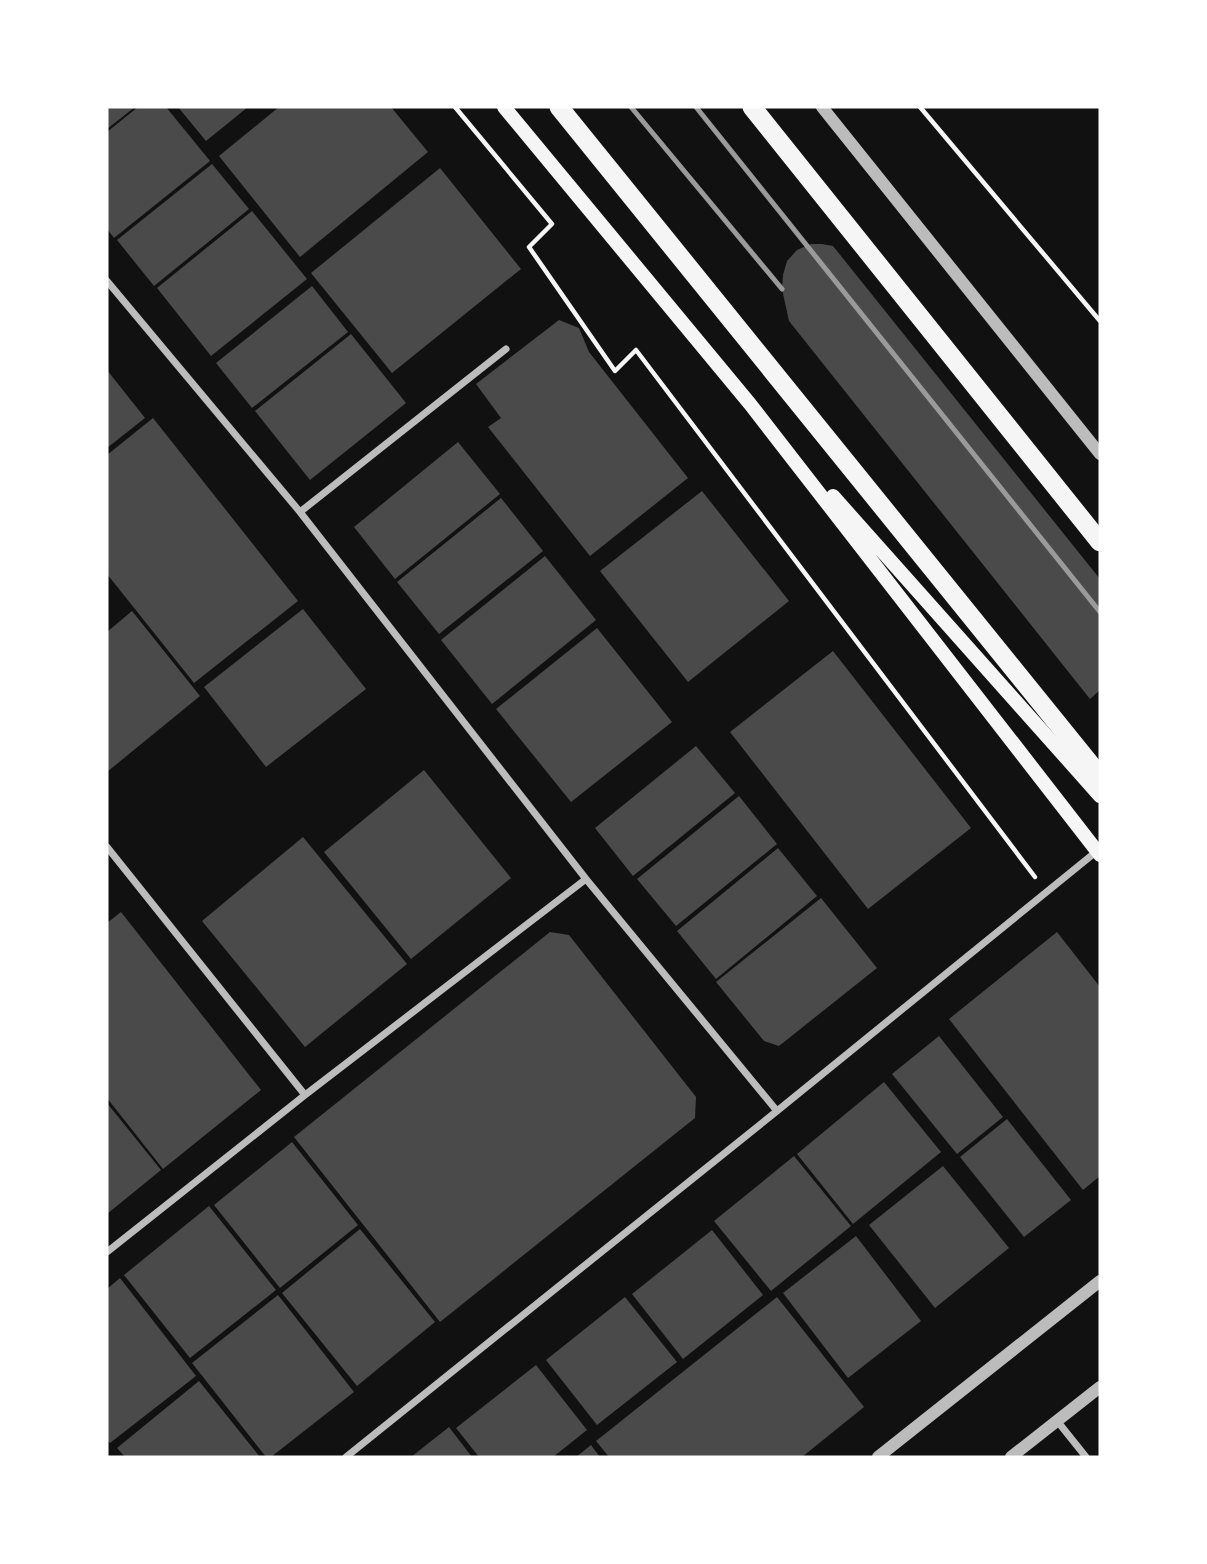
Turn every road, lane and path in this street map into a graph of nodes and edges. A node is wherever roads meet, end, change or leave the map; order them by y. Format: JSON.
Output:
{"nodes":[{"id":1,"x":455,"y":107,"type":"edge"},
{"id":2,"x":504,"y":107,"type":"edge"},
{"id":3,"x":559,"y":107,"type":"edge"},
{"id":4,"x":752,"y":107,"type":"edge"},
{"id":5,"x":822,"y":107,"type":"edge"},
{"id":6,"x":920,"y":107,"type":"edge"},
{"id":7,"x":107,"y":281,"type":"edge"},
{"id":8,"x":1100,"y":321,"type":"edge"},
{"id":9,"x":506,"y":349,"type":"dead end"},
{"id":10,"x":750,"y":404,"type":"junction"},
{"id":11,"x":1100,"y":454,"type":"edge"},
{"id":12,"x":300,"y":512,"type":"junction"},
{"id":13,"x":1100,"y":542,"type":"edge"},
{"id":14,"x":1100,"y":776,"type":"edge"},
{"id":15,"x":1100,"y":796,"type":"edge"},
{"id":16,"x":107,"y":847,"type":"edge"},
{"id":17,"x":1099,"y":853,"type":"edge"},
{"id":18,"x":586,"y":879,"type":"junction"},
{"id":19,"x":1046,"y":892,"type":"junction"},
{"id":20,"x":305,"y":1095,"type":"junction"},
{"id":21,"x":777,"y":1111,"type":"junction"},
{"id":22,"x":107,"y":1252,"type":"edge"},
{"id":23,"x":1100,"y":1281,"type":"edge"},
{"id":24,"x":1100,"y":1387,"type":"edge"},
{"id":25,"x":1058,"y":1422,"type":"junction"},
{"id":26,"x":346,"y":1457,"type":"edge"},
{"id":27,"x":878,"y":1457,"type":"edge"},
{"id":28,"x":1011,"y":1457,"type":"edge"},
{"id":29,"x":1086,"y":1457,"type":"edge"}],
"edges":[{"from":1,"to":19,"type":"path"},
{"from":2,"to":10,"type":"main road"},
{"from":3,"to":14,"type":"highway"},
{"from":4,"to":13,"type":"highway"},
{"from":5,"to":11,"type":"street"},
{"from":6,"to":8,"type":"path"},
{"from":7,"to":12,"type":"street"},
{"from":9,"to":12,"type":"street"},
{"from":10,"to":15,"type":"main road"},
{"from":10,"to":17,"type":"main road"},
{"from":12,"to":18,"type":"street"},
{"from":16,"to":20,"type":"street"},
{"from":17,"to":19,"type":"street"},
{"from":18,"to":20,"type":"street"},
{"from":18,"to":21,"type":"street"},
{"from":19,"to":21,"type":"street"},
{"from":20,"to":22,"type":"street"},
{"from":21,"to":26,"type":"street"},
{"from":23,"to":27,"type":"street"},
{"from":24,"to":25,"type":"street"},
{"from":25,"to":28,"type":"street"},
{"from":25,"to":29,"type":"street"}]}
